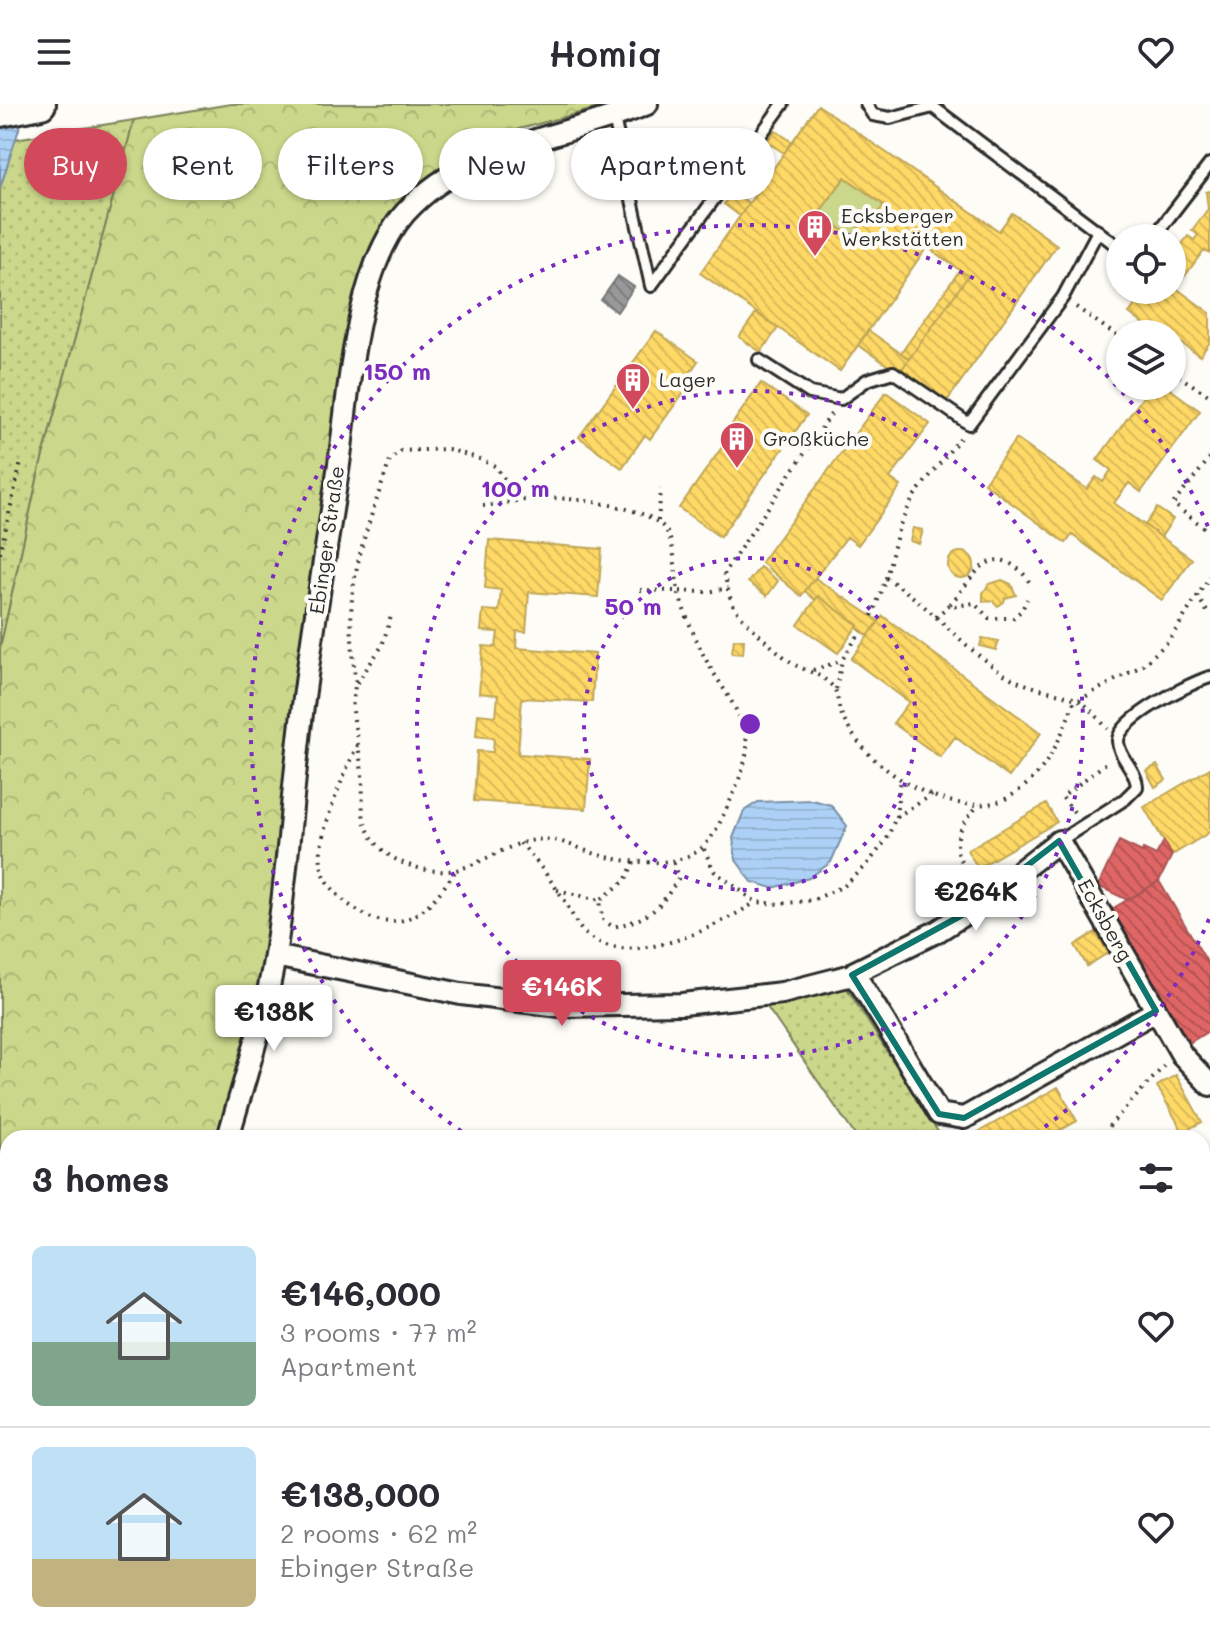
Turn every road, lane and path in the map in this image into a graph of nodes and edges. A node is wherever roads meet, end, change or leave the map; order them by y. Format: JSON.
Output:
{"nodes":[{"id":1,"x":41,"y":104,"type":"edge"},
{"id":2,"x":647,"y":104,"type":"edge"},
{"id":3,"x":783,"y":104,"type":"edge"},
{"id":4,"x":866,"y":104,"type":"edge"},
{"id":5,"x":931,"y":105,"type":"edge"},
{"id":6,"x":0,"y":112,"type":"edge"},
{"id":7,"x":614,"y":118,"type":"junction"},
{"id":8,"x":1210,"y":164,"type":"edge"},
{"id":9,"x":1164,"y":224,"type":"edge"},
{"id":10,"x":1098,"y":231,"type":"junction"},
{"id":11,"x":1106,"y":237,"type":"edge"},
{"id":12,"x":1063,"y":297,"type":"junction"},
{"id":13,"x":1106,"y":328,"type":"edge"},
{"id":14,"x":759,"y":360,"type":"dead end"},
{"id":15,"x":1186,"y":381,"type":"edge"},
{"id":16,"x":1210,"y":396,"type":"edge"},
{"id":17,"x":841,"y":399,"type":"junction"},
{"id":18,"x":969,"y":424,"type":"junction"},
{"id":19,"x":1210,"y":458,"type":"edge"},
{"id":20,"x":21,"y":462,"type":"dead end"},
{"id":21,"x":661,"y":489,"type":"dead end"},
{"id":22,"x":521,"y":502,"type":"junction"},
{"id":23,"x":483,"y":506,"type":"dead end"},
{"id":24,"x":658,"y":521,"type":"junction"},
{"id":25,"x":1210,"y":532,"type":"edge"},
{"id":26,"x":0,"y":553,"type":"edge"},
{"id":27,"x":1210,"y":576,"type":"edge"},
{"id":28,"x":886,"y":578,"type":"junction"},
{"id":29,"x":1031,"y":586,"type":"dead end"},
{"id":30,"x":728,"y":588,"type":"junction"},
{"id":31,"x":640,"y":590,"type":"dead end"},
{"id":32,"x":678,"y":591,"type":"junction"},
{"id":33,"x":1197,"y":596,"type":"junction"},
{"id":34,"x":1027,"y":599,"type":"dead end"},
{"id":35,"x":950,"y":604,"type":"junction"},
{"id":36,"x":392,"y":613,"type":"dead end"},
{"id":37,"x":872,"y":616,"type":"dead end"},
{"id":38,"x":1210,"y":616,"type":"edge"},
{"id":39,"x":936,"y":618,"type":"junction"},
{"id":40,"x":861,"y":631,"type":"dead end"},
{"id":41,"x":842,"y":660,"type":"junction"},
{"id":42,"x":813,"y":670,"type":"junction"},
{"id":43,"x":1210,"y":677,"type":"edge"},
{"id":44,"x":356,"y":685,"type":"junction"},
{"id":45,"x":836,"y":689,"type":"junction"},
{"id":46,"x":1077,"y":700,"type":"junction"},
{"id":47,"x":1118,"y":739,"type":"junction"},
{"id":48,"x":358,"y":743,"type":"junction"},
{"id":49,"x":1098,"y":769,"type":"dead end"},
{"id":50,"x":901,"y":779,"type":"junction"},
{"id":51,"x":932,"y":795,"type":"junction"},
{"id":52,"x":979,"y":804,"type":"junction"},
{"id":53,"x":896,"y":817,"type":"junction"},
{"id":54,"x":1085,"y":826,"type":"junction"},
{"id":55,"x":1059,"y":841,"type":"junction"},
{"id":56,"x":520,"y":843,"type":"junction"},
{"id":57,"x":704,"y":849,"type":"junction"},
{"id":58,"x":673,"y":860,"type":"junction"},
{"id":59,"x":634,"y":862,"type":"junction"},
{"id":60,"x":456,"y":870,"type":"junction"},
{"id":61,"x":557,"y":890,"type":"junction"},
{"id":62,"x":984,"y":899,"type":"junction"},
{"id":63,"x":600,"y":900,"type":"junction"},
{"id":64,"x":756,"y":902,"type":"junction"},
{"id":65,"x":275,"y":956,"type":"junction"},
{"id":66,"x":852,"y":975,"type":"junction"},
{"id":67,"x":1156,"y":1011,"type":"junction"},
{"id":68,"x":1182,"y":1055,"type":"junction"},
{"id":69,"x":1210,"y":1085,"type":"edge"},
{"id":70,"x":230,"y":1130,"type":"edge"},
{"id":71,"x":1105,"y":1130,"type":"edge"}],
"edges":[{"from":1,"to":6,"type":"main road"},
{"from":2,"to":7,"type":"street","name":"Ebinger Straße"},
{"from":3,"to":7,"type":"lane"},
{"from":4,"to":5,"type":"lane"},
{"from":5,"to":10,"type":"lane"},
{"from":7,"to":65,"type":"street","name":"Ebinger Straße"},
{"from":8,"to":9,"type":"lane"},
{"from":10,"to":11,"type":"lane"},
{"from":10,"to":12,"type":"lane"},
{"from":12,"to":13,"type":"path"},
{"from":12,"to":18,"type":"lane"},
{"from":14,"to":17,"type":"lane"},
{"from":15,"to":16,"type":"path"},
{"from":17,"to":18,"type":"lane"},
{"from":17,"to":30,"type":"path"},
{"from":18,"to":28,"type":"path"},
{"from":19,"to":25,"type":"path"},
{"from":20,"to":26,"type":"path"},
{"from":21,"to":24,"type":"path"},
{"from":22,"to":23,"type":"path"},
{"from":22,"to":24,"type":"path"},
{"from":22,"to":44,"type":"path"},
{"from":24,"to":32,"type":"path"},
{"from":27,"to":33,"type":"path"},
{"from":28,"to":37,"type":"path"},
{"from":28,"to":39,"type":"path"},
{"from":29,"to":35,"type":"path"},
{"from":30,"to":32,"type":"path"},
{"from":30,"to":42,"type":"path"},
{"from":31,"to":32,"type":"path"},
{"from":32,"to":57,"type":"path"},
{"from":33,"to":38,"type":"path"},
{"from":33,"to":46,"type":"path"},
{"from":34,"to":35,"type":"path"},
{"from":35,"to":39,"type":"path"},
{"from":36,"to":44,"type":"path"},
{"from":39,"to":46,"type":"path"},
{"from":40,"to":41,"type":"path"},
{"from":41,"to":42,"type":"path"},
{"from":41,"to":45,"type":"path"},
{"from":42,"to":45,"type":"path"},
{"from":43,"to":47,"type":"lane"},
{"from":44,"to":48,"type":"path"},
{"from":45,"to":50,"type":"path"},
{"from":46,"to":47,"type":"path"},
{"from":46,"to":52,"type":"path"},
{"from":47,"to":54,"type":"lane"},
{"from":48,"to":60,"type":"path"},
{"from":48,"to":60,"type":"path"},
{"from":49,"to":54,"type":"path"},
{"from":50,"to":51,"type":"path"},
{"from":50,"to":53,"type":"path"},
{"from":51,"to":52,"type":"path"},
{"from":51,"to":53,"type":"path"},
{"from":52,"to":62,"type":"path"},
{"from":53,"to":64,"type":"path"},
{"from":54,"to":55,"type":"lane"},
{"from":55,"to":62,"type":"street"},
{"from":55,"to":67,"type":"street","name":"Ecksberg"},
{"from":56,"to":59,"type":"path"},
{"from":56,"to":60,"type":"path"},
{"from":56,"to":61,"type":"path"},
{"from":57,"to":58,"type":"path"},
{"from":57,"to":64,"type":"path"},
{"from":58,"to":59,"type":"path"},
{"from":58,"to":63,"type":"path"},
{"from":59,"to":63,"type":"path"},
{"from":61,"to":63,"type":"path"},
{"from":61,"to":64,"type":"path"},
{"from":62,"to":66,"type":"street"},
{"from":65,"to":66,"type":"street"},
{"from":65,"to":70,"type":"street","name":"Ebinger Straße"},
{"from":66,"to":67,"type":"street"},
{"from":67,"to":68,"type":"street","name":"Ecksberg"},
{"from":68,"to":69,"type":"street","name":"Ecksberg"},
{"from":68,"to":71,"type":"path"}]}
